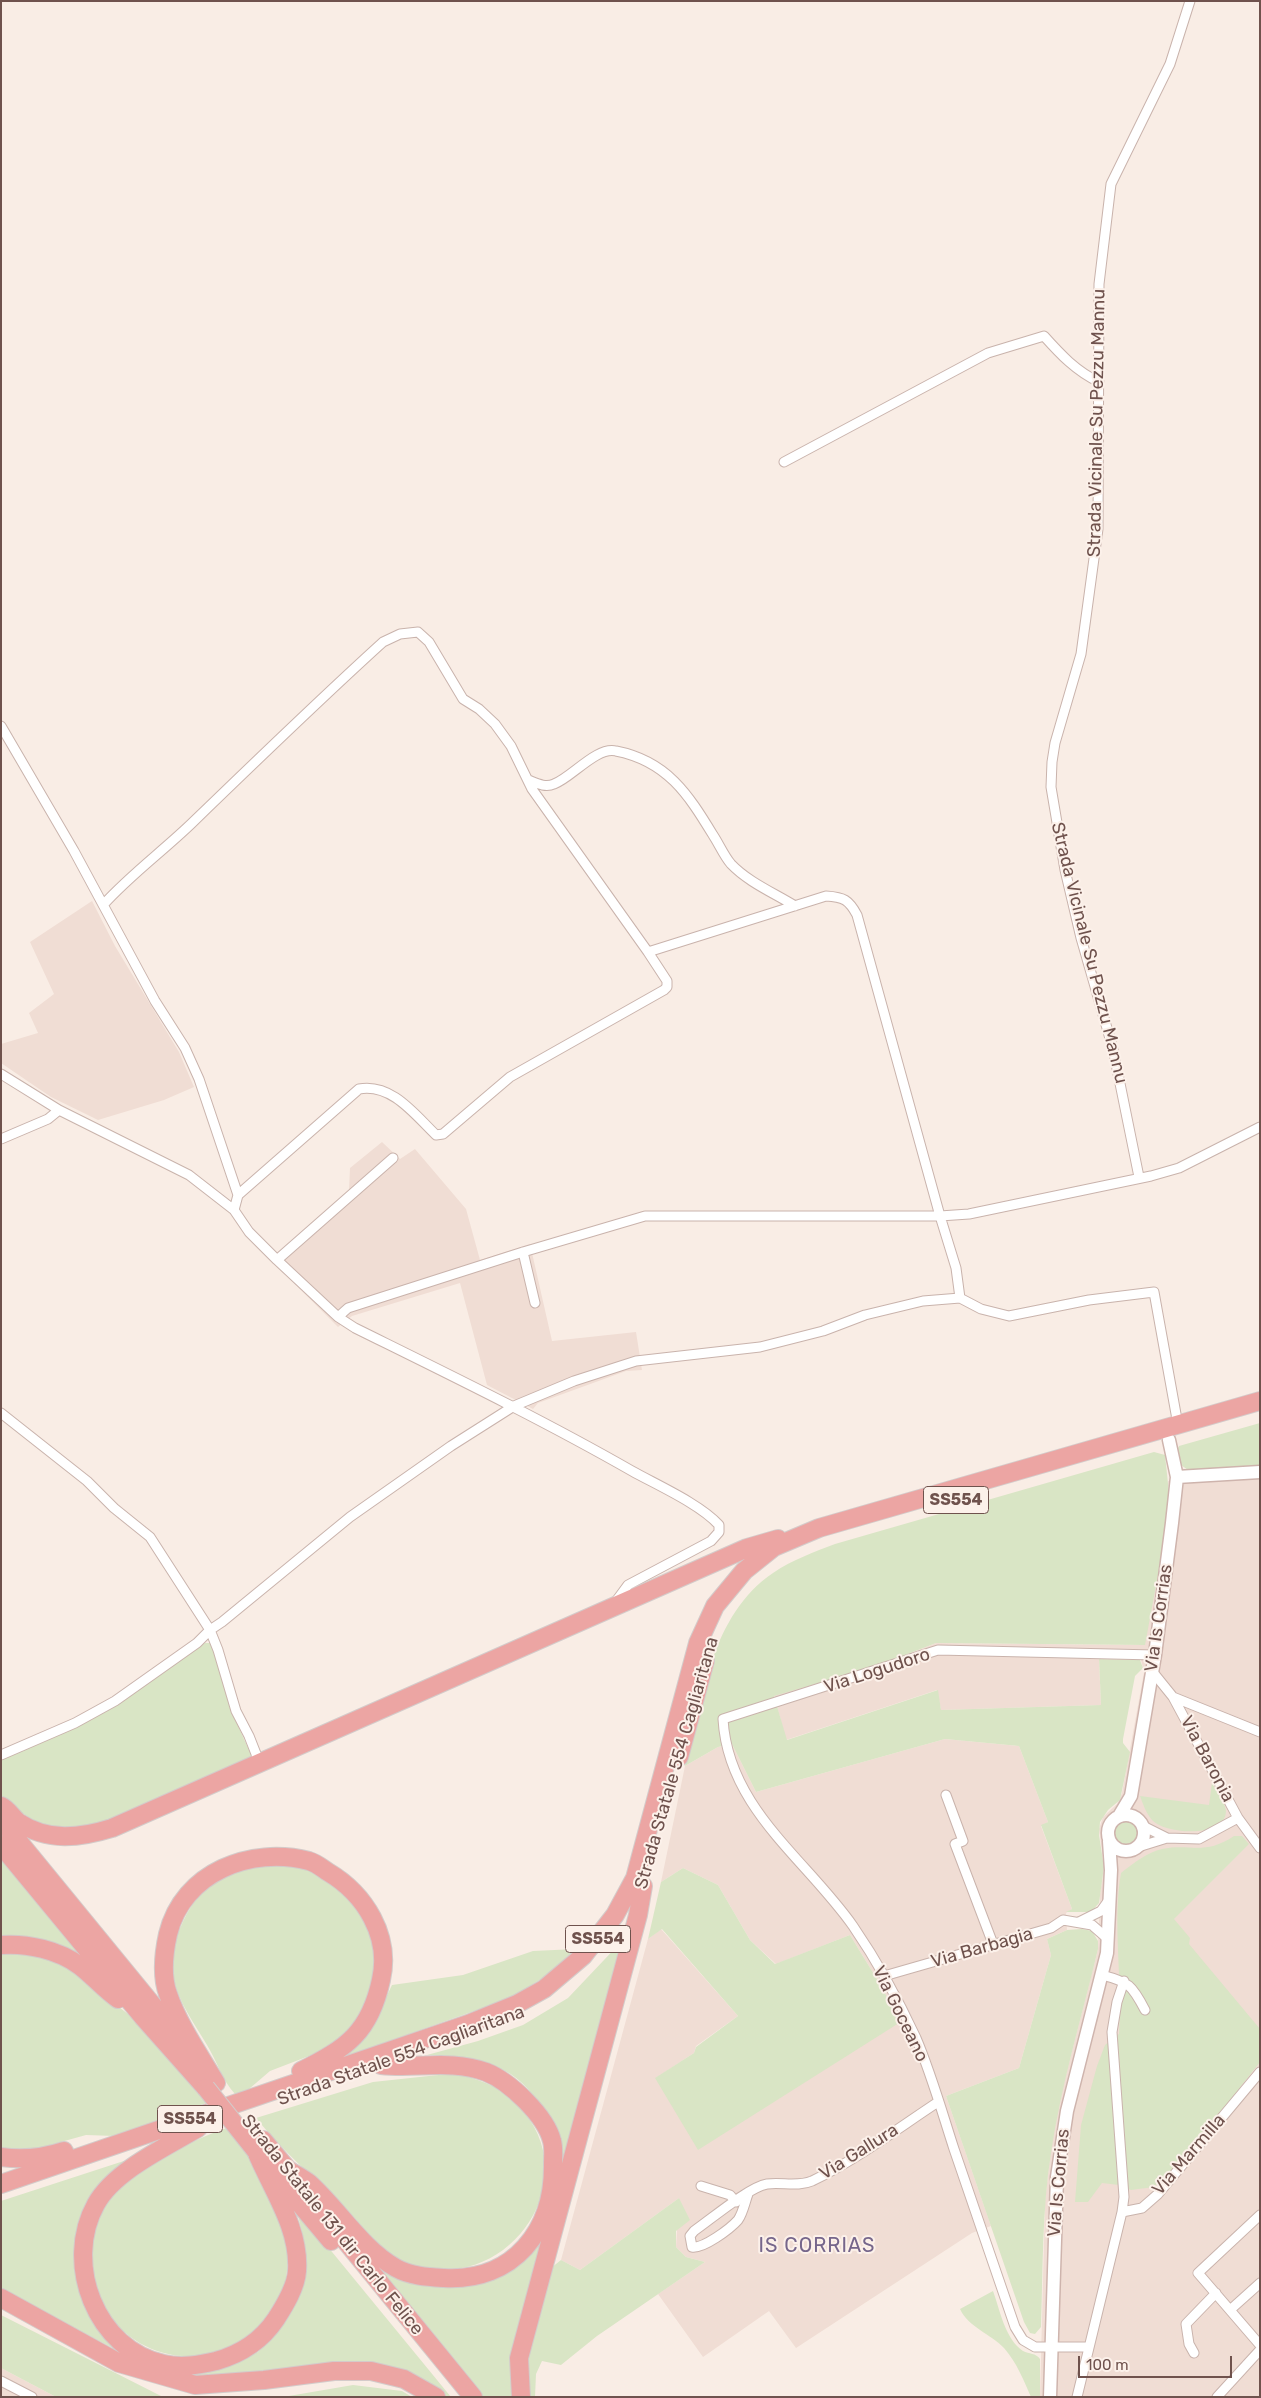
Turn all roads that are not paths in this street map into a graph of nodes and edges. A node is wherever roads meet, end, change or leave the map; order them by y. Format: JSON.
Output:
{"nodes":[{"id":1,"x":1190,"y":1,"type":"edge"},
{"id":2,"x":1099,"y":382,"type":"junction"},
{"id":3,"x":784,"y":462,"type":"dead end"},
{"id":4,"x":1,"y":726,"type":"edge"},
{"id":5,"x":528,"y":780,"type":"junction"},
{"id":6,"x":103,"y":906,"type":"junction"},
{"id":7,"x":795,"y":906,"type":"junction"},
{"id":8,"x":648,"y":952,"type":"junction"},
{"id":9,"x":1,"y":1074,"type":"edge"},
{"id":10,"x":60,"y":1110,"type":"junction"},
{"id":11,"x":1260,"y":1127,"type":"edge"},
{"id":12,"x":1,"y":1139,"type":"edge"},
{"id":13,"x":393,"y":1158,"type":"dead end"},
{"id":14,"x":1139,"y":1177,"type":"junction"},
{"id":15,"x":238,"y":1195,"type":"junction"},
{"id":16,"x":234,"y":1210,"type":"junction"},
{"id":17,"x":940,"y":1216,"type":"junction"},
{"id":18,"x":522,"y":1252,"type":"junction"},
{"id":19,"x":277,"y":1260,"type":"junction"},
{"id":20,"x":960,"y":1298,"type":"junction"},
{"id":21,"x":535,"y":1303,"type":"dead end"},
{"id":22,"x":338,"y":1317,"type":"junction"},
{"id":23,"x":1260,"y":1401,"type":"edge"},
{"id":24,"x":514,"y":1406,"type":"junction"},
{"id":25,"x":1,"y":1413,"type":"edge"},
{"id":26,"x":1260,"y":1414,"type":"edge"},
{"id":27,"x":1173,"y":1432,"type":"junction"},
{"id":28,"x":1260,"y":1472,"type":"edge"},
{"id":29,"x":1177,"y":1477,"type":"junction"},
{"id":30,"x":819,"y":1528,"type":"junction"},
{"id":31,"x":610,"y":1610,"type":"junction"},
{"id":32,"x":210,"y":1630,"type":"junction"},
{"id":33,"x":1155,"y":1655,"type":"junction"},
{"id":34,"x":1152,"y":1671,"type":"junction"},
{"id":35,"x":1174,"y":1697,"type":"junction"},
{"id":36,"x":723,"y":1720,"type":"joint"},
{"id":37,"x":1260,"y":1732,"type":"edge"},
{"id":38,"x":1,"y":1755,"type":"edge"},
{"id":39,"x":260,"y":1764,"type":"junction"},
{"id":40,"x":946,"y":1794,"type":"dead end"},
{"id":41,"x":1130,"y":1796,"type":"junction"},
{"id":42,"x":1,"y":1806,"type":"edge"},
{"id":43,"x":1119,"y":1816,"type":"junction"},
{"id":44,"x":1238,"y":1818,"type":"junction"},
{"id":45,"x":1,"y":1820,"type":"edge"},
{"id":46,"x":1141,"y":1822,"type":"junction"},
{"id":47,"x":1167,"y":1838,"type":"junction"},
{"id":48,"x":1109,"y":1841,"type":"junction"},
{"id":49,"x":1,"y":1845,"type":"edge"},
{"id":50,"x":1260,"y":1848,"type":"edge"},
{"id":51,"x":1133,"y":1849,"type":"junction"},
{"id":52,"x":1111,"y":1870,"type":"junction"},
{"id":53,"x":643,"y":1886,"type":"junction"},
{"id":54,"x":1109,"y":1900,"type":"junction"},
{"id":55,"x":1079,"y":1922,"type":"junction"},
{"id":56,"x":1109,"y":1940,"type":"junction"},
{"id":57,"x":993,"y":1944,"type":"junction"},
{"id":58,"x":1,"y":1945,"type":"edge"},
{"id":59,"x":1102,"y":1975,"type":"junction"},
{"id":60,"x":884,"y":1976,"type":"junction"},
{"id":61,"x":1124,"y":1981,"type":"junction"},
{"id":62,"x":1145,"y":2010,"type":"dead end"},
{"id":63,"x":143,"y":2017,"type":"junction"},
{"id":64,"x":381,"y":2066,"type":"junction"},
{"id":65,"x":1260,"y":2072,"type":"edge"},
{"id":66,"x":211,"y":2086,"type":"junction"},
{"id":67,"x":270,"y":2091,"type":"junction"},
{"id":68,"x":938,"y":2102,"type":"junction"},
{"id":69,"x":198,"y":2128,"type":"junction"},
{"id":70,"x":260,"y":2145,"type":"junction"},
{"id":71,"x":110,"y":2147,"type":"junction"},
{"id":72,"x":1,"y":2157,"type":"edge"},
{"id":73,"x":287,"y":2169,"type":"junction"},
{"id":74,"x":1,"y":2184,"type":"edge"},
{"id":75,"x":701,"y":2186,"type":"dead end"},
{"id":76,"x":748,"y":2194,"type":"junction"},
{"id":77,"x":1,"y":2196,"type":"edge"},
{"id":78,"x":736,"y":2202,"type":"junction"},
{"id":79,"x":1122,"y":2212,"type":"junction"},
{"id":80,"x":1260,"y":2215,"type":"edge"},
{"id":81,"x":1260,"y":2283,"type":"edge"},
{"id":82,"x":1216,"y":2293,"type":"junction"},
{"id":83,"x":1,"y":2298,"type":"edge"},
{"id":84,"x":1230,"y":2310,"type":"junction"},
{"id":85,"x":1050,"y":2346,"type":"junction"},
{"id":86,"x":1260,"y":2346,"type":"edge"},
{"id":87,"x":1089,"y":2347,"type":"junction"},
{"id":88,"x":1260,"y":2350,"type":"edge"},
{"id":89,"x":1194,"y":2353,"type":"dead end"},
{"id":90,"x":1,"y":2381,"type":"edge"},
{"id":91,"x":32,"y":2397,"type":"edge"},
{"id":92,"x":436,"y":2397,"type":"edge"},
{"id":93,"x":458,"y":2397,"type":"edge"},
{"id":94,"x":473,"y":2397,"type":"edge"},
{"id":95,"x":521,"y":2397,"type":"edge"},
{"id":96,"x":1050,"y":2397,"type":"edge"},
{"id":97,"x":1077,"y":2397,"type":"edge"},
{"id":98,"x":1216,"y":2397,"type":"edge"}],
"edges":[{"from":1,"to":2,"type":"street","name":"Strada Vicinale Su Pezzu Mannu"},
{"from":2,"to":3,"type":"street"},
{"from":2,"to":14,"type":"street","name":"Strada Vicinale Su Pezzu Mannu"},
{"from":4,"to":6,"type":"street"},
{"from":5,"to":6,"type":"street"},
{"from":5,"to":7,"type":"street"},
{"from":5,"to":8,"type":"street"},
{"from":6,"to":15,"type":"street"},
{"from":7,"to":8,"type":"street"},
{"from":7,"to":17,"type":"street"},
{"from":8,"to":15,"type":"street"},
{"from":9,"to":10,"type":"street"},
{"from":10,"to":12,"type":"street"},
{"from":10,"to":16,"type":"street"},
{"from":11,"to":14,"type":"street"},
{"from":13,"to":19,"type":"street"},
{"from":14,"to":17,"type":"street"},
{"from":15,"to":16,"type":"street"},
{"from":16,"to":19,"type":"street"},
{"from":17,"to":18,"type":"street"},
{"from":17,"to":20,"type":"street"},
{"from":18,"to":21,"type":"street"},
{"from":18,"to":22,"type":"street"},
{"from":19,"to":22,"type":"street"},
{"from":20,"to":24,"type":"street"},
{"from":20,"to":27,"type":"street"},
{"from":22,"to":24,"type":"street"},
{"from":23,"to":27,"type":"highway","name":"Strada Statale 554 Cagliaritana","number":"SS554"},
{"from":24,"to":31,"type":"street"},
{"from":24,"to":32,"type":"street"},
{"from":25,"to":32,"type":"street"},
{"from":26,"to":27,"type":"highway","name":"Strada Statale 554 Cagliaritana","number":"SS554"},
{"from":27,"to":29,"type":"street","name":"Via Is Corrias"},
{"from":27,"to":30,"type":"highway","name":"Strada Statale 554 Cagliaritana","number":"SS554"},
{"from":27,"to":53,"type":"highway","name":"Strada Statale 554 Cagliaritana","number":"SS554"},
{"from":28,"to":29,"type":"street"},
{"from":29,"to":33,"type":"street","name":"Via Is Corrias"},
{"from":30,"to":31,"type":"highway"},
{"from":30,"to":67,"type":"highway","name":"Strada Statale 554 Cagliaritana","number":"SS554"},
{"from":31,"to":39,"type":"highway"},
{"from":32,"to":38,"type":"street"},
{"from":32,"to":39,"type":"street"},
{"from":33,"to":34,"type":"street","name":"Via Is Corrias"},
{"from":33,"to":36,"type":"street","name":"Via Logudoro"},
{"from":34,"to":35,"type":"street","name":"Via Baronia"},
{"from":34,"to":41,"type":"street","name":"Via Is Corrias"},
{"from":35,"to":37,"type":"street"},
{"from":35,"to":44,"type":"street","name":"Via Baronia"},
{"from":36,"to":60,"type":"street","name":"Via Goceano"},
{"from":39,"to":42,"type":"highway"},
{"from":40,"to":57,"type":"street"},
{"from":41,"to":43,"type":"street","name":"Via Is Corrias"},
{"from":41,"to":46,"type":"street"},
{"from":43,"to":46,"type":"street"},
{"from":43,"to":48,"type":"street"},
{"from":44,"to":47,"type":"street"},
{"from":44,"to":50,"type":"street","name":"Via Baronia"},
{"from":45,"to":66,"type":"highway","name":"Strada Statale 131 dir Carlo Felice"},
{"from":46,"to":47,"type":"street"},
{"from":46,"to":51,"type":"street"},
{"from":47,"to":51,"type":"street"},
{"from":48,"to":51,"type":"street"},
{"from":48,"to":52,"type":"street","name":"Via Is Corrias"},
{"from":49,"to":63,"type":"highway"},
{"from":51,"to":52,"type":"street"},
{"from":52,"to":54,"type":"street","name":"Via Is Corrias"},
{"from":53,"to":64,"type":"highway","name":"Strada Statale 554 Cagliaritana","number":"SS554"},
{"from":53,"to":95,"type":"highway"},
{"from":54,"to":55,"type":"street","name":"Via Barbagia"},
{"from":54,"to":56,"type":"street","name":"Via Is Corrias"},
{"from":55,"to":56,"type":"street"},
{"from":55,"to":57,"type":"street","name":"Via Barbagia"},
{"from":56,"to":59,"type":"street","name":"Via Is Corrias"},
{"from":57,"to":60,"type":"street","name":"Via Barbagia"},
{"from":58,"to":63,"type":"highway"},
{"from":59,"to":61,"type":"street"},
{"from":59,"to":85,"type":"street","name":"Via Is Corrias"},
{"from":60,"to":68,"type":"street","name":"Via Goceano"},
{"from":61,"to":62,"type":"street"},
{"from":61,"to":79,"type":"street"},
{"from":63,"to":66,"type":"highway"},
{"from":64,"to":69,"type":"highway","name":"Strada Statale 554 Cagliaritana","number":"SS554"},
{"from":64,"to":73,"type":"highway"},
{"from":65,"to":79,"type":"street","name":"Via Marmilla"},
{"from":66,"to":67,"type":"highway"},
{"from":66,"to":70,"type":"highway","name":"Strada Statale 131 dir Carlo Felice","bridge":true},
{"from":67,"to":71,"type":"highway","number":"SS554"},
{"from":68,"to":76,"type":"street","name":"Via Gallura"},
{"from":68,"to":85,"type":"street","name":"Via Goceano"},
{"from":69,"to":70,"type":"highway"},
{"from":69,"to":77,"type":"highway","name":"Strada Statale 554 Cagliaritana","number":"SS554"},
{"from":70,"to":73,"type":"highway","name":"Strada Statale 131 dir Carlo Felice"},
{"from":70,"to":93,"type":"highway","name":"Strada Statale 131 dir Carlo Felice"},
{"from":71,"to":72,"type":"highway"},
{"from":71,"to":74,"type":"highway","number":"SS554"},
{"from":73,"to":94,"type":"highway","name":"Strada Statale 131 dir Carlo Felice"},
{"from":75,"to":78,"type":"street"},
{"from":76,"to":78,"type":"street","name":"Via Gallura"},
{"from":76,"to":78,"type":"street","name":"Via Gallura"},
{"from":79,"to":87,"type":"street"},
{"from":80,"to":82,"type":"street"},
{"from":81,"to":84,"type":"street"},
{"from":82,"to":84,"type":"street"},
{"from":82,"to":89,"type":"street"},
{"from":83,"to":92,"type":"highway"},
{"from":84,"to":86,"type":"street"},
{"from":85,"to":87,"type":"street"},
{"from":85,"to":96,"type":"street","name":"Via Is Corrias"},
{"from":87,"to":97,"type":"street"},
{"from":88,"to":98,"type":"street"},
{"from":90,"to":91,"type":"street"}]}
